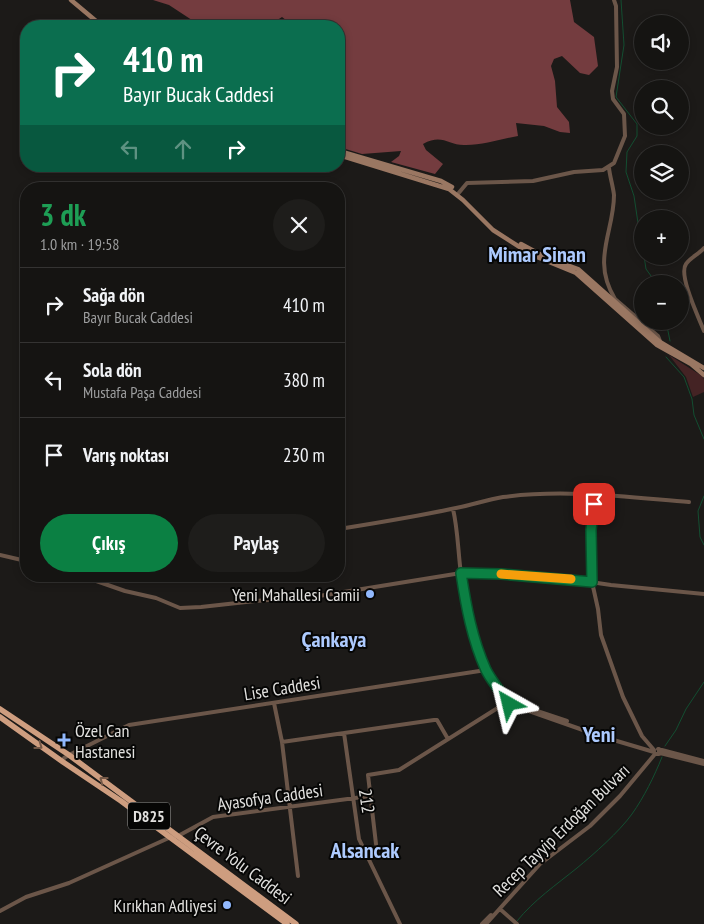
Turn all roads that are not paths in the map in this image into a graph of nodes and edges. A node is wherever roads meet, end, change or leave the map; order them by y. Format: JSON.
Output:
{"nodes":[{"id":1,"x":71,"y":0,"type":"edge"},
{"id":2,"x":614,"y":0,"type":"edge"},
{"id":3,"x":95,"y":20,"type":"edge"},
{"id":4,"x":345,"y":153,"type":"edge"},
{"id":5,"x":345,"y":156,"type":"edge"},
{"id":6,"x":375,"y":164,"type":"junction"},
{"id":7,"x":609,"y":168,"type":"junction"},
{"id":8,"x":459,"y":194,"type":"junction"},
{"id":9,"x":704,"y":248,"type":"edge"},
{"id":10,"x":704,"y":331,"type":"edge"},
{"id":11,"x":660,"y":344,"type":"junction"},
{"id":12,"x":704,"y":368,"type":"edge"},
{"id":13,"x":704,"y":375,"type":"edge"},
{"id":14,"x":594,"y":494,"type":"junction"},
{"id":15,"x":689,"y":502,"type":"dead end"},
{"id":16,"x":452,"y":509,"type":"junction"},
{"id":17,"x":345,"y":528,"type":"edge"},
{"id":18,"x":0,"y":554,"type":"edge"},
{"id":19,"x":20,"y":559,"type":"edge"},
{"id":20,"x":461,"y":573,"type":"junction"},
{"id":21,"x":99,"y":582,"type":"edge"},
{"id":22,"x":592,"y":582,"type":"junction"},
{"id":23,"x":704,"y":594,"type":"edge"},
{"id":24,"x":485,"y":670,"type":"junction"},
{"id":25,"x":506,"y":702,"type":"junction"},
{"id":26,"x":274,"y":703,"type":"junction"},
{"id":27,"x":0,"y":709,"type":"edge"},
{"id":28,"x":0,"y":717,"type":"edge"},
{"id":29,"x":344,"y":733,"type":"junction"},
{"id":30,"x":448,"y":739,"type":"junction"},
{"id":31,"x":282,"y":742,"type":"junction"},
{"id":32,"x":86,"y":746,"type":"junction"},
{"id":33,"x":656,"y":752,"type":"junction"},
{"id":34,"x":69,"y":755,"type":"junction"},
{"id":35,"x":75,"y":759,"type":"junction"},
{"id":36,"x":62,"y":762,"type":"junction"},
{"id":37,"x":704,"y":763,"type":"edge"},
{"id":38,"x":69,"y":767,"type":"junction"},
{"id":39,"x":370,"y":796,"type":"junction"},
{"id":40,"x":352,"y":799,"type":"junction"},
{"id":41,"x":289,"y":808,"type":"junction"},
{"id":42,"x":178,"y":836,"type":"junction"},
{"id":43,"x":171,"y":837,"type":"junction"},
{"id":44,"x":376,"y":844,"type":"dead end"},
{"id":45,"x":298,"y":876,"type":"dead end"},
{"id":46,"x":500,"y":909,"type":"junction"},
{"id":47,"x":0,"y":911,"type":"edge"},
{"id":48,"x":287,"y":924,"type":"edge"},
{"id":49,"x":296,"y":924,"type":"edge"},
{"id":50,"x":400,"y":924,"type":"edge"},
{"id":51,"x":482,"y":924,"type":"edge"},
{"id":52,"x":486,"y":924,"type":"edge"},
{"id":53,"x":517,"y":924,"type":"edge"}],
"edges":[{"from":1,"to":3,"type":"main road"},
{"from":2,"to":7,"type":"street"},
{"from":4,"to":6,"type":"main road"},
{"from":5,"to":6,"type":"main road"},
{"from":6,"to":8,"type":"main road"},
{"from":7,"to":8,"type":"street"},
{"from":7,"to":11,"type":"street"},
{"from":8,"to":11,"type":"main road"},
{"from":9,"to":10,"type":"street"},
{"from":11,"to":12,"type":"main road"},
{"from":11,"to":13,"type":"main road"},
{"from":14,"to":15,"type":"street"},
{"from":14,"to":16,"type":"street"},
{"from":14,"to":22,"type":"street"},
{"from":16,"to":17,"type":"street"},
{"from":16,"to":20,"type":"street"},
{"from":18,"to":19,"type":"street"},
{"from":20,"to":21,"type":"street"},
{"from":20,"to":22,"type":"street"},
{"from":20,"to":24,"type":"street"},
{"from":22,"to":23,"type":"street"},
{"from":22,"to":33,"type":"street"},
{"from":24,"to":25,"type":"street"},
{"from":24,"to":26,"type":"street","name":"Lise Caddesi"},
{"from":25,"to":30,"type":"street"},
{"from":25,"to":33,"type":"street"},
{"from":26,"to":31,"type":"street"},
{"from":26,"to":32,"type":"street","name":"Lise Caddesi"},
{"from":27,"to":34,"type":"highway","name":"Çevre Yolu Caddesi","number":"D825"},
{"from":28,"to":36,"type":"highway","name":"Çevre Yolu Caddesi","number":"D825","one_way":true},
{"from":29,"to":30,"type":"street"},
{"from":29,"to":31,"type":"street"},
{"from":29,"to":40,"type":"street","name":"212"},
{"from":30,"to":39,"type":"street"},
{"from":31,"to":41,"type":"street"},
{"from":32,"to":34,"type":"street","name":"Lise Caddesi"},
{"from":32,"to":35,"type":"street","name":"Lise Caddesi"},
{"from":33,"to":37,"type":"street"},
{"from":33,"to":46,"type":"street","name":"Recep Tayyip Erdoğan Bulvarı"},
{"from":33,"to":51,"type":"street","name":"Recep Tayyip Erdoğan Bulvarı"},
{"from":34,"to":35,"type":"highway","name":"Çevre Yolu Caddesi","number":"D825"},
{"from":34,"to":36,"type":"street","name":"Lise Caddesi"},
{"from":35,"to":38,"type":"street","name":"Lise Caddesi"},
{"from":42,"to":35,"type":"highway","name":"Çevre Yolu Caddesi","number":"D825","one_way":true},
{"from":36,"to":38,"type":"highway","name":"Çevre Yolu Caddesi","number":"D825"},
{"from":38,"to":43,"type":"highway","name":"Çevre Yolu Caddesi","number":"D825"},
{"from":39,"to":40,"type":"street","name":"Ayasofya Caddesi"},
{"from":39,"to":44,"type":"street"},
{"from":40,"to":41,"type":"street","name":"Ayasofya Caddesi"},
{"from":40,"to":50,"type":"street","name":"212"},
{"from":41,"to":42,"type":"street","name":"Ayasofya Caddesi"},
{"from":41,"to":45,"type":"street"},
{"from":42,"to":43,"type":"street"},
{"from":42,"to":49,"type":"highway","name":"Çevre Yolu Caddesi","number":"D825"},
{"from":43,"to":47,"type":"street"},
{"from":43,"to":48,"type":"highway","name":"Çevre Yolu Caddesi","number":"D825"},
{"from":46,"to":52,"type":"street","name":"Recep Tayyip Erdoğan Bulvarı"},
{"from":46,"to":53,"type":"street"}]}
